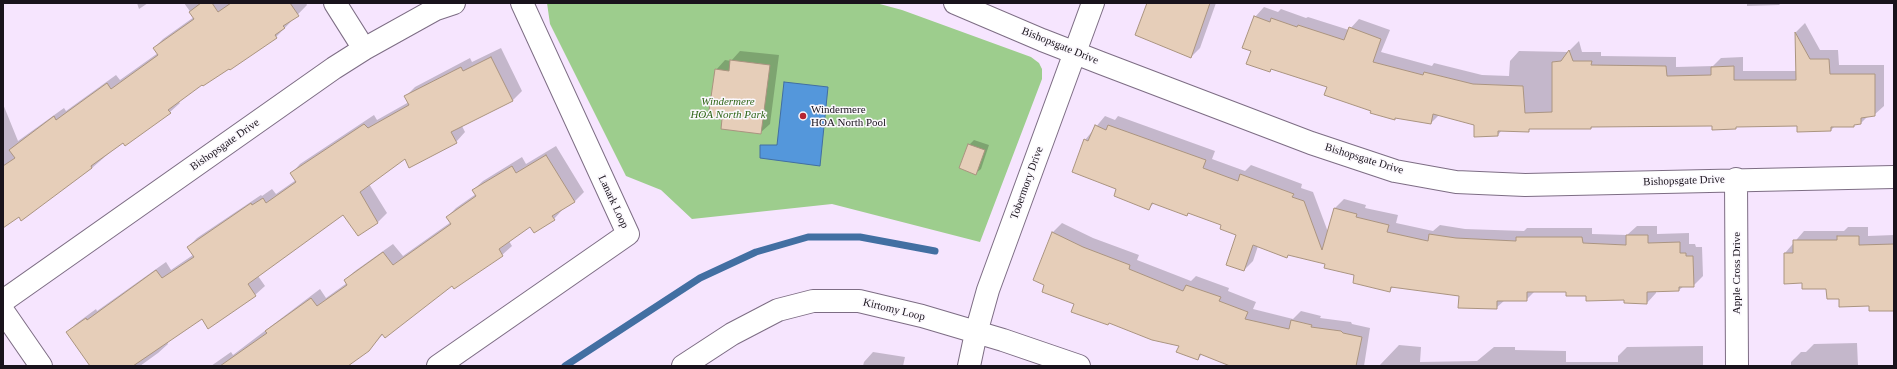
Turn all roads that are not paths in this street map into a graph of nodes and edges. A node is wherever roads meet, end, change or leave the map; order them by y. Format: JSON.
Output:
{"nodes":[{"id":1,"x":335,"y":3,"type":"edge"},
{"id":2,"x":454,"y":3,"type":"edge"},
{"id":3,"x":522,"y":3,"type":"edge"},
{"id":4,"x":955,"y":3,"type":"edge"},
{"id":5,"x":1093,"y":3,"type":"edge"},
{"id":6,"x":364,"y":49,"type":"junction"},
{"id":7,"x":1074,"y":52,"type":"junction"},
{"id":8,"x":1894,"y":178,"type":"edge"},
{"id":9,"x":1736,"y":180,"type":"junction"},
{"id":10,"x":3,"y":301,"type":"edge"},
{"id":11,"x":3,"y":311,"type":"edge"},
{"id":12,"x":976,"y":333,"type":"junction"},
{"id":13,"x":41,"y":366,"type":"edge"},
{"id":14,"x":438,"y":366,"type":"edge"},
{"id":15,"x":683,"y":366,"type":"edge"},
{"id":16,"x":969,"y":366,"type":"edge"},
{"id":17,"x":1079,"y":366,"type":"edge"},
{"id":18,"x":1737,"y":366,"type":"edge"}],
"edges":[{"from":1,"to":6,"type":"street"},
{"from":2,"to":6,"type":"street","name":"Bishopsgate Drive"},
{"from":3,"to":14,"type":"street","name":"Lanark Loop"},
{"from":4,"to":7,"type":"street","name":"Bishopsgate Drive"},
{"from":5,"to":7,"type":"street","name":"Tobermory Drive"},
{"from":6,"to":10,"type":"street","name":"Bishopsgate Drive"},
{"from":7,"to":9,"type":"street","name":"Bishopsgate Drive"},
{"from":7,"to":12,"type":"street","name":"Tobermory Drive"},
{"from":8,"to":9,"type":"street","name":"Bishopsgate Drive"},
{"from":9,"to":18,"type":"street","name":"Apple Cross Drive"},
{"from":11,"to":13,"type":"street"},
{"from":12,"to":15,"type":"street","name":"Kirtomy Loop"},
{"from":12,"to":16,"type":"street","name":"Tobermory Drive"},
{"from":12,"to":17,"type":"street","name":"Kirtomy Loop"}]}
